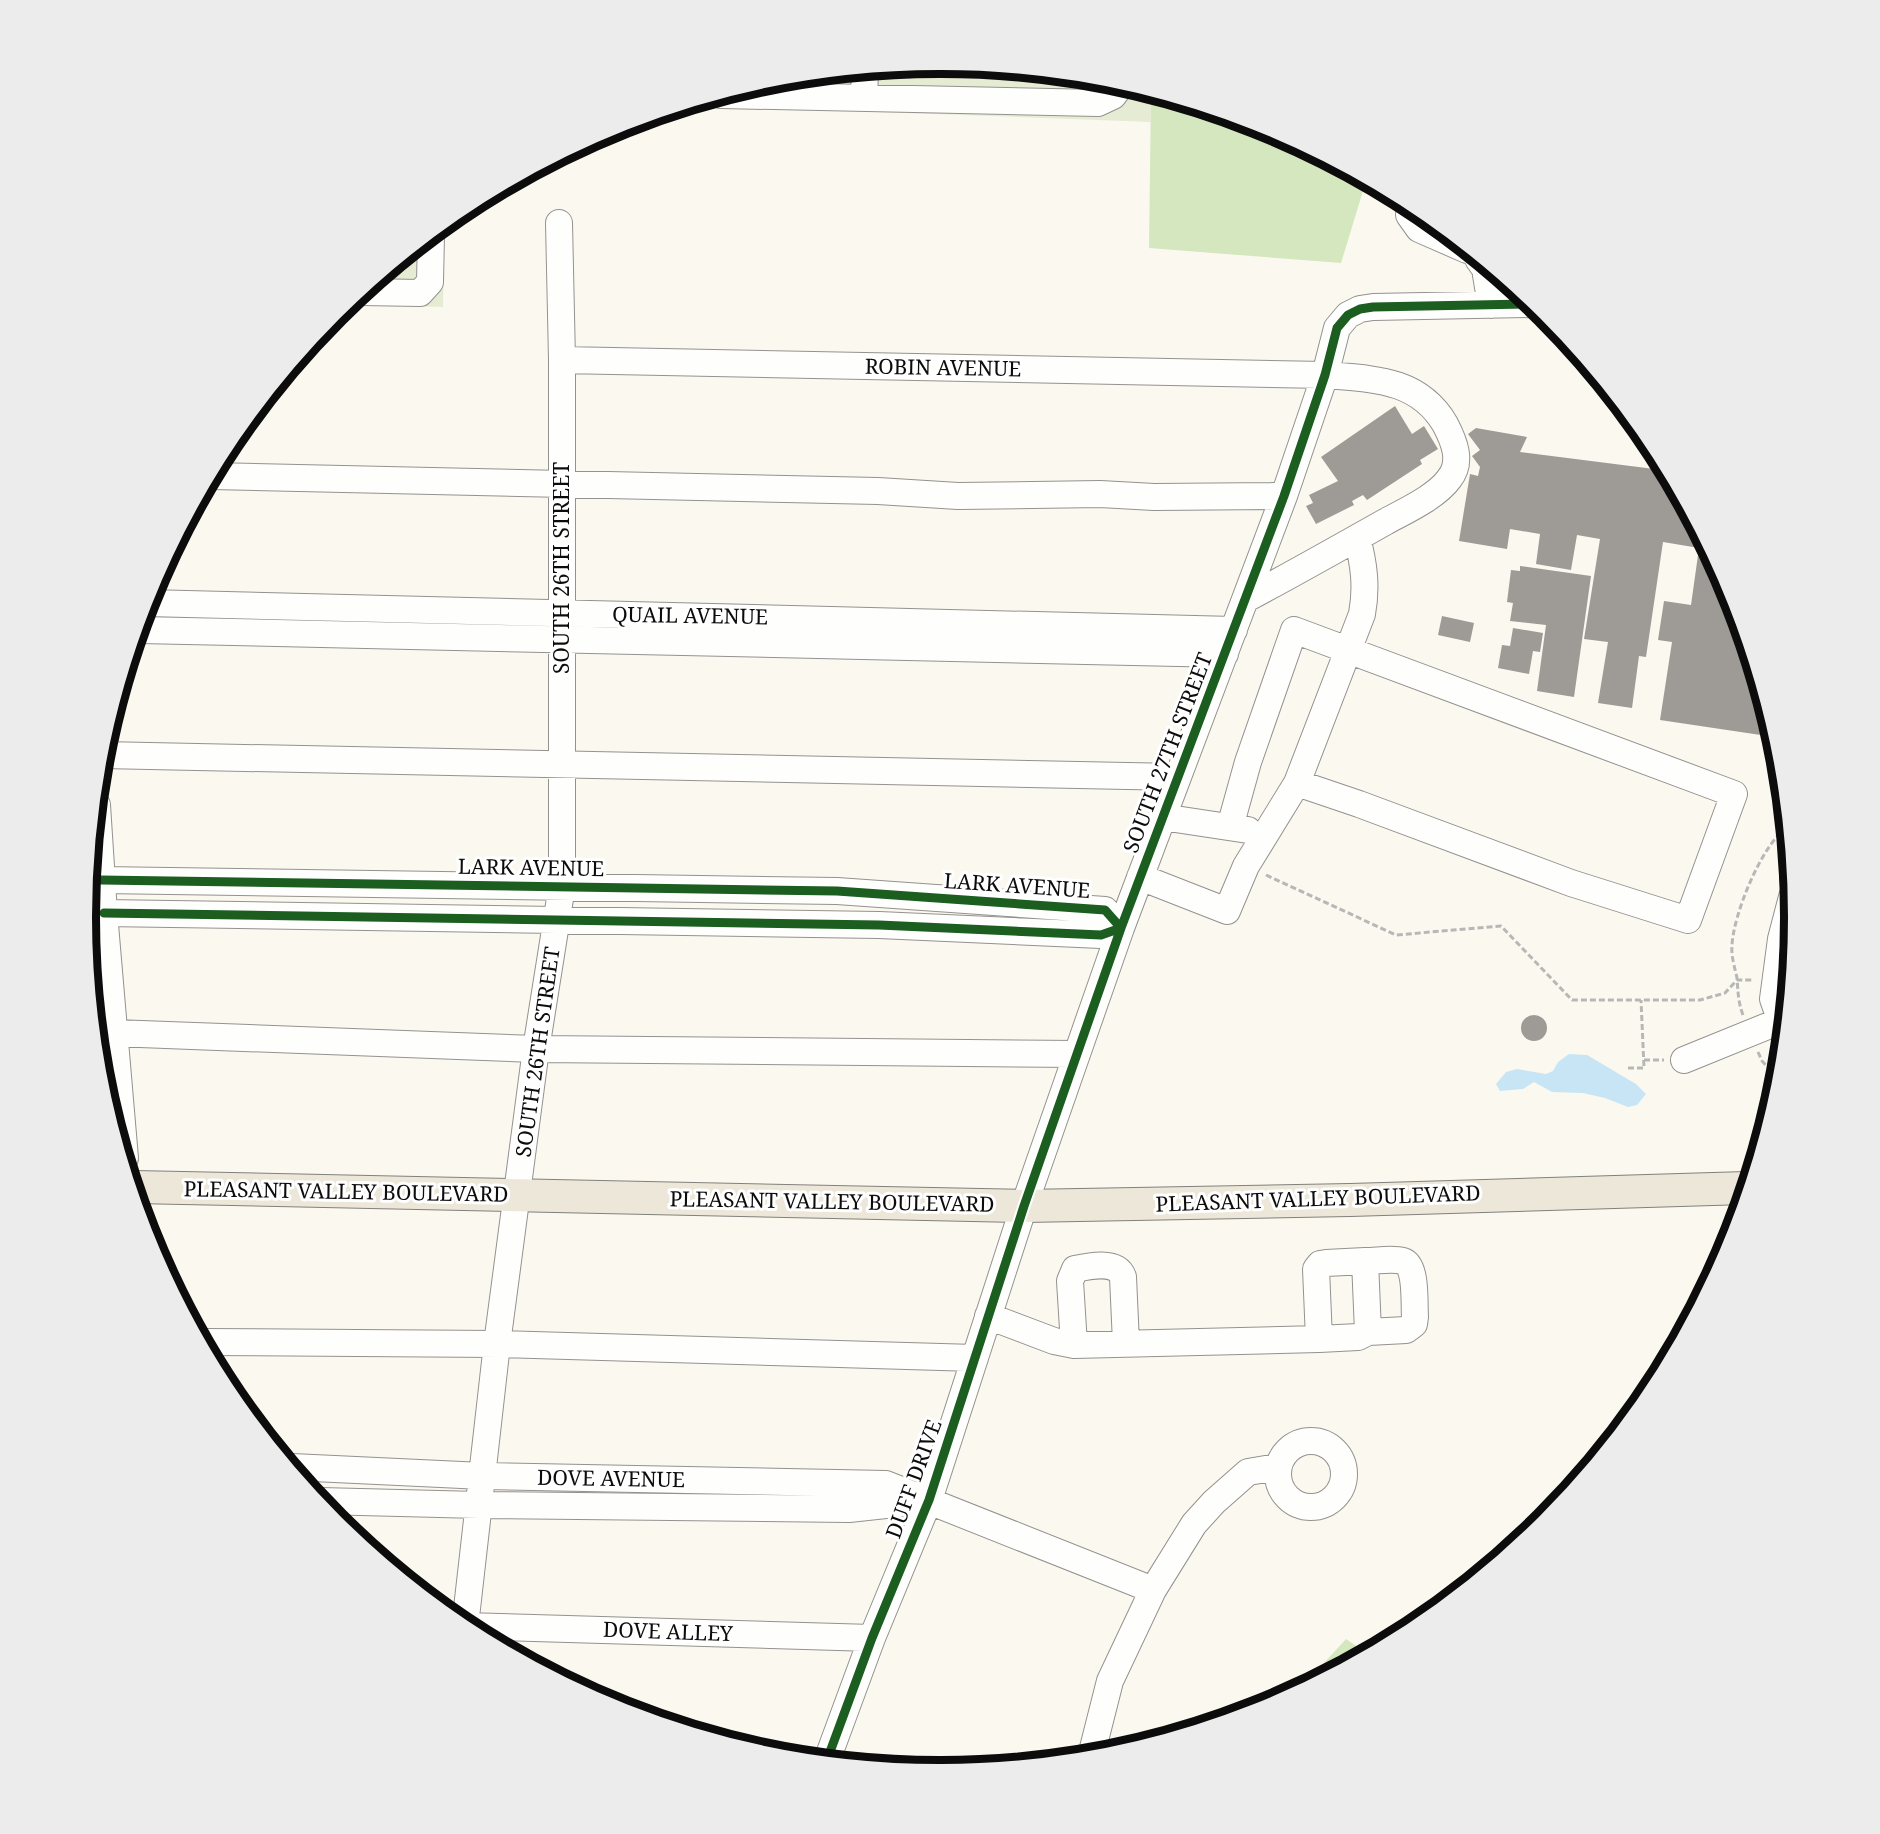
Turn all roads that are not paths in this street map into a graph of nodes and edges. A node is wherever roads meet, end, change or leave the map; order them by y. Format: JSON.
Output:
{"nodes":[{"id":1,"x":865,"y":77,"type":"edge"},
{"id":2,"x":1116,"y":92,"type":"edge"},
{"id":3,"x":750,"y":96,"type":"edge"},
{"id":4,"x":864,"y":98,"type":"junction"},
{"id":5,"x":1410,"y":217,"type":"edge"},
{"id":6,"x":559,"y":223,"type":"dead end"},
{"id":7,"x":1439,"y":238,"type":"edge"},
{"id":8,"x":431,"y":245,"type":"edge"},
{"id":9,"x":1486,"y":275,"type":"edge"},
{"id":10,"x":374,"y":292,"type":"edge"},
{"id":11,"x":1518,"y":304,"type":"edge"},
{"id":12,"x":1491,"y":305,"type":"junction"},
{"id":13,"x":562,"y":360,"type":"junction"},
{"id":14,"x":1325,"y":375,"type":"junction"},
{"id":15,"x":222,"y":476,"type":"edge"},
{"id":16,"x":562,"y":485,"type":"junction"},
{"id":17,"x":1284,"y":496,"type":"junction"},
{"id":18,"x":1357,"y":538,"type":"junction"},
{"id":19,"x":1246,"y":599,"type":"junction"},
{"id":20,"x":157,"y":603,"type":"edge"},
{"id":21,"x":191,"y":604,"type":"junction"},
{"id":22,"x":379,"y":609,"type":"junction"},
{"id":23,"x":562,"y":613,"type":"junction"},
{"id":24,"x":778,"y":619,"type":"junction"},
{"id":25,"x":147,"y":630,"type":"edge"},
{"id":26,"x":1234,"y":630,"type":"junction"},
{"id":27,"x":190,"y":632,"type":"junction"},
{"id":28,"x":379,"y":636,"type":"junction"},
{"id":29,"x":562,"y":640,"type":"junction"},
{"id":30,"x":778,"y":645,"type":"junction"},
{"id":31,"x":1349,"y":650,"type":"junction"},
{"id":32,"x":1225,"y":654,"type":"junction"},
{"id":33,"x":112,"y":756,"type":"edge"},
{"id":34,"x":562,"y":765,"type":"junction"},
{"id":35,"x":1177,"y":777,"type":"junction"},
{"id":36,"x":1297,"y":783,"type":"junction"},
{"id":37,"x":1162,"y":817,"type":"junction"},
{"id":38,"x":1230,"y":827,"type":"junction"},
{"id":39,"x":1266,"y":832,"type":"junction"},
{"id":40,"x":99,"y":849,"type":"edge"},
{"id":41,"x":1140,"y":877,"type":"junction"},
{"id":42,"x":101,"y":880,"type":"junction"},
{"id":43,"x":562,"y":886,"type":"junction"},
{"id":44,"x":104,"y":913,"type":"junction"},
{"id":45,"x":557,"y":919,"type":"junction"},
{"id":46,"x":1120,"y":928,"type":"junction"},
{"id":47,"x":1784,"y":929,"type":"edge"},
{"id":48,"x":1778,"y":1008,"type":"edge"},
{"id":49,"x":1777,"y":1015,"type":"edge"},
{"id":50,"x":114,"y":1033,"type":"junction"},
{"id":51,"x":536,"y":1049,"type":"junction"},
{"id":52,"x":1077,"y":1054,"type":"junction"},
{"id":53,"x":1684,"y":1060,"type":"dead end"},
{"id":54,"x":122,"y":1120,"type":"edge"},
{"id":55,"x":141,"y":1187,"type":"edge"},
{"id":56,"x":1739,"y":1188,"type":"edge"},
{"id":57,"x":518,"y":1196,"type":"junction"},
{"id":58,"x":1024,"y":1206,"type":"junction"},
{"id":59,"x":1365,"y":1261,"type":"junction"},
{"id":60,"x":988,"y":1316,"type":"junction"},
{"id":61,"x":1368,"y":1332,"type":"junction"},
{"id":62,"x":1319,"y":1339,"type":"junction"},
{"id":63,"x":212,"y":1342,"type":"edge"},
{"id":64,"x":1126,"y":1343,"type":"junction"},
{"id":65,"x":497,"y":1344,"type":"junction"},
{"id":66,"x":1074,"y":1345,"type":"junction"},
{"id":67,"x":975,"y":1358,"type":"junction"},
{"id":68,"x":301,"y":1467,"type":"edge"},
{"id":69,"x":1278,"y":1467,"type":"dead end"},
{"id":70,"x":483,"y":1476,"type":"junction"},
{"id":71,"x":929,"y":1500,"type":"junction"},
{"id":72,"x":333,"y":1501,"type":"edge"},
{"id":73,"x":479,"y":1505,"type":"junction"},
{"id":74,"x":1154,"y":1590,"type":"junction"},
{"id":75,"x":466,"y":1615,"type":"edge"},
{"id":76,"x":485,"y":1627,"type":"edge"},
{"id":77,"x":872,"y":1638,"type":"junction"},
{"id":78,"x":1094,"y":1746,"type":"edge"},
{"id":79,"x":830,"y":1753,"type":"edge"}],
"edges":[{"from":1,"to":4,"type":"street"},
{"from":2,"to":4,"type":"street"},
{"from":3,"to":4,"type":"street"},
{"from":5,"to":7,"type":"street"},
{"from":6,"to":13,"type":"street","name":"SOUTH 26TH STREET"},
{"from":8,"to":10,"type":"street"},
{"from":9,"to":12,"type":"street"},
{"from":11,"to":12,"type":"street"},
{"from":12,"to":14,"type":"street","name":"SOUTH 27TH STREET"},
{"from":13,"to":14,"type":"street","name":"ROBIN AVENUE"},
{"from":13,"to":16,"type":"street","name":"SOUTH 26TH STREET"},
{"from":14,"to":17,"type":"street","name":"SOUTH 27TH STREET"},
{"from":14,"to":18,"type":"street","name":"ROBIN AVENUE"},
{"from":15,"to":16,"type":"street"},
{"from":16,"to":17,"type":"street"},
{"from":16,"to":23,"type":"street","name":"SOUTH 26TH STREET"},
{"from":17,"to":19,"type":"street","name":"SOUTH 27TH STREET"},
{"from":18,"to":19,"type":"street","name":"ROBIN AVENUE"},
{"from":18,"to":31,"type":"street"},
{"from":19,"to":26,"type":"street","name":"SOUTH 27TH STREET"},
{"from":20,"to":21,"type":"street","name":"QUAIL AVENUE"},
{"from":21,"to":22,"type":"street","name":"QUAIL AVENUE"},
{"from":21,"to":27,"type":"street"},
{"from":22,"to":23,"type":"street","name":"QUAIL AVENUE"},
{"from":22,"to":28,"type":"street"},
{"from":23,"to":24,"type":"street","name":"QUAIL AVENUE"},
{"from":23,"to":29,"type":"street","name":"SOUTH 26TH STREET"},
{"from":24,"to":26,"type":"street","name":"QUAIL AVENUE"},
{"from":24,"to":30,"type":"street"},
{"from":25,"to":27,"type":"street","name":"QUAIL AVENUE"},
{"from":26,"to":32,"type":"street","name":"SOUTH 27TH STREET"},
{"from":27,"to":28,"type":"street","name":"QUAIL AVENUE"},
{"from":28,"to":29,"type":"street","name":"QUAIL AVENUE"},
{"from":29,"to":30,"type":"street","name":"QUAIL AVENUE"},
{"from":29,"to":34,"type":"street","name":"SOUTH 26TH STREET"},
{"from":30,"to":32,"type":"street","name":"QUAIL AVENUE"},
{"from":31,"to":36,"type":"street"},
{"from":31,"to":36,"type":"street"},
{"from":31,"to":38,"type":"street"},
{"from":32,"to":35,"type":"street","name":"SOUTH 27TH STREET"},
{"from":33,"to":34,"type":"street"},
{"from":34,"to":35,"type":"street"},
{"from":34,"to":43,"type":"street","name":"SOUTH 26TH STREET"},
{"from":35,"to":37,"type":"street","name":"SOUTH 27TH STREET"},
{"from":36,"to":39,"type":"street"},
{"from":37,"to":38,"type":"street"},
{"from":37,"to":41,"type":"street","name":"SOUTH 27TH STREET"},
{"from":38,"to":39,"type":"street"},
{"from":39,"to":41,"type":"street"},
{"from":40,"to":42,"type":"street"},
{"from":41,"to":46,"type":"street","name":"SOUTH 27TH STREET"},
{"from":42,"to":43,"type":"street","name":"LARK AVENUE"},
{"from":42,"to":44,"type":"street"},
{"from":43,"to":45,"type":"street","name":"SOUTH 26TH STREET"},
{"from":43,"to":46,"type":"street","name":"LARK AVENUE"},
{"from":44,"to":45,"type":"street","name":"LARK AVENUE"},
{"from":44,"to":50,"type":"street"},
{"from":45,"to":46,"type":"street","name":"LARK AVENUE"},
{"from":45,"to":51,"type":"street","name":"SOUTH 26TH STREET"},
{"from":46,"to":52,"type":"street","name":"SOUTH 27TH STREET"},
{"from":47,"to":48,"type":"street"},
{"from":49,"to":53,"type":"street"},
{"from":50,"to":51,"type":"street"},
{"from":50,"to":54,"type":"street"},
{"from":51,"to":52,"type":"street"},
{"from":51,"to":57,"type":"street","name":"SOUTH 26TH STREET"},
{"from":52,"to":58,"type":"street","name":"SOUTH 27TH STREET"},
{"from":55,"to":57,"type":"main road","name":"PLEASANT VALLEY BOULEVARD"},
{"from":56,"to":58,"type":"main road","name":"PLEASANT VALLEY BOULEVARD"},
{"from":57,"to":58,"type":"main road","name":"PLEASANT VALLEY BOULEVARD"},
{"from":57,"to":65,"type":"street","name":"SOUTH 26TH STREET"},
{"from":58,"to":60,"type":"street","name":"DUFF DRIVE"},
{"from":59,"to":61,"type":"street"},
{"from":59,"to":61,"type":"street"},
{"from":59,"to":62,"type":"street"},
{"from":60,"to":66,"type":"street"},
{"from":60,"to":67,"type":"street","name":"DUFF DRIVE"},
{"from":61,"to":62,"type":"street"},
{"from":62,"to":64,"type":"street"},
{"from":63,"to":65,"type":"street"},
{"from":64,"to":66,"type":"street"},
{"from":64,"to":66,"type":"street"},
{"from":65,"to":67,"type":"street"},
{"from":65,"to":70,"type":"street","name":"SOUTH 26TH STREET"},
{"from":67,"to":71,"type":"street","name":"DUFF DRIVE"},
{"from":68,"to":70,"type":"street","name":"DOVE AVENUE"},
{"from":69,"to":74,"type":"street"},
{"from":70,"to":71,"type":"street","name":"DOVE AVENUE"},
{"from":70,"to":73,"type":"street","name":"SOUTH 26TH STREET"},
{"from":71,"to":73,"type":"street","name":"DOVE AVENUE"},
{"from":71,"to":74,"type":"street","name":"DOVE AVENUE"},
{"from":71,"to":77,"type":"street","name":"DUFF DRIVE"},
{"from":72,"to":73,"type":"street","name":"DOVE AVENUE"},
{"from":73,"to":75,"type":"street","name":"SOUTH 26TH STREET"},
{"from":74,"to":78,"type":"street"},
{"from":76,"to":77,"type":"street","name":"DOVE ALLEY"},
{"from":77,"to":79,"type":"street","name":"DUFF DRIVE"}]}
